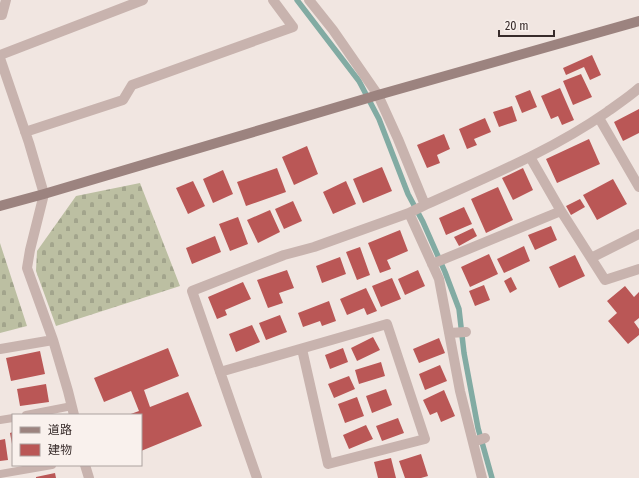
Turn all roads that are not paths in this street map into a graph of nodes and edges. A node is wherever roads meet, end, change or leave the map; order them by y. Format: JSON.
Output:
{"nodes":[{"id":1,"x":6,"y":0,"type":"edge"},
{"id":2,"x":144,"y":0,"type":"edge"},
{"id":3,"x":273,"y":0,"type":"edge"},
{"id":4,"x":310,"y":0,"type":"edge"},
{"id":5,"x":0,"y":15,"type":"edge"},
{"id":6,"x":639,"y":21,"type":"edge"},
{"id":7,"x":0,"y":57,"type":"edge"},
{"id":8,"x":639,"y":88,"type":"edge"},
{"id":9,"x":378,"y":95,"type":"junction"},
{"id":10,"x":599,"y":118,"type":"junction"},
{"id":11,"x":25,"y":132,"type":"junction"},
{"id":12,"x":530,"y":157,"type":"junction"},
{"id":13,"x":639,"y":187,"type":"edge"},
{"id":14,"x":44,"y":194,"type":"junction"},
{"id":15,"x":425,"y":204,"type":"junction"},
{"id":16,"x":0,"y":206,"type":"edge"},
{"id":17,"x":561,"y":211,"type":"junction"},
{"id":18,"x":409,"y":213,"type":"junction"},
{"id":19,"x":639,"y":234,"type":"edge"},
{"id":20,"x":591,"y":258,"type":"junction"},
{"id":21,"x":432,"y":264,"type":"junction"},
{"id":22,"x":639,"y":269,"type":"edge"},
{"id":23,"x":466,"y":332,"type":"dead end"},
{"id":24,"x":449,"y":333,"type":"junction"},
{"id":25,"x":53,"y":340,"type":"junction"},
{"id":26,"x":302,"y":348,"type":"junction"},
{"id":27,"x":0,"y":349,"type":"edge"},
{"id":28,"x":220,"y":372,"type":"junction"},
{"id":29,"x":73,"y":411,"type":"edge"},
{"id":30,"x":38,"y":414,"type":"edge"},
{"id":31,"x":12,"y":418,"type":"edge"},
{"id":32,"x":0,"y":420,"type":"edge"},
{"id":33,"x":485,"y":438,"type":"dead end"},
{"id":34,"x":473,"y":442,"type":"junction"},
{"id":35,"x":46,"y":466,"type":"edge"},
{"id":36,"x":86,"y":466,"type":"edge"},
{"id":37,"x":0,"y":474,"type":"edge"},
{"id":38,"x":88,"y":478,"type":"edge"},
{"id":39,"x":258,"y":478,"type":"edge"},
{"id":40,"x":482,"y":478,"type":"edge"}],
"edges":[{"from":1,"to":5,"type":"street"},
{"from":2,"to":7,"type":"street"},
{"from":3,"to":11,"type":"street"},
{"from":4,"to":9,"type":"street"},
{"from":6,"to":9,"type":"street"},
{"from":7,"to":11,"type":"street"},
{"from":8,"to":10,"type":"street"},
{"from":9,"to":14,"type":"street"},
{"from":9,"to":15,"type":"street"},
{"from":10,"to":12,"type":"street"},
{"from":10,"to":13,"type":"street"},
{"from":11,"to":14,"type":"street"},
{"from":12,"to":15,"type":"street"},
{"from":12,"to":17,"type":"street"},
{"from":14,"to":16,"type":"street"},
{"from":14,"to":25,"type":"street"},
{"from":15,"to":18,"type":"street"},
{"from":17,"to":20,"type":"street"},
{"from":17,"to":21,"type":"street"},
{"from":18,"to":21,"type":"street"},
{"from":18,"to":28,"type":"street"},
{"from":19,"to":20,"type":"street"},
{"from":20,"to":22,"type":"street"},
{"from":21,"to":24,"type":"street"},
{"from":23,"to":24,"type":"street"},
{"from":24,"to":34,"type":"street"},
{"from":25,"to":27,"type":"street"},
{"from":25,"to":29,"type":"street"},
{"from":26,"to":26,"type":"street"},
{"from":26,"to":28,"type":"street"},
{"from":28,"to":39,"type":"street"},
{"from":29,"to":30,"type":"lane"},
{"from":31,"to":32,"type":"lane"},
{"from":33,"to":34,"type":"street"},
{"from":34,"to":40,"type":"street"},
{"from":35,"to":37,"type":"lane"},
{"from":36,"to":38,"type":"street"}]}
